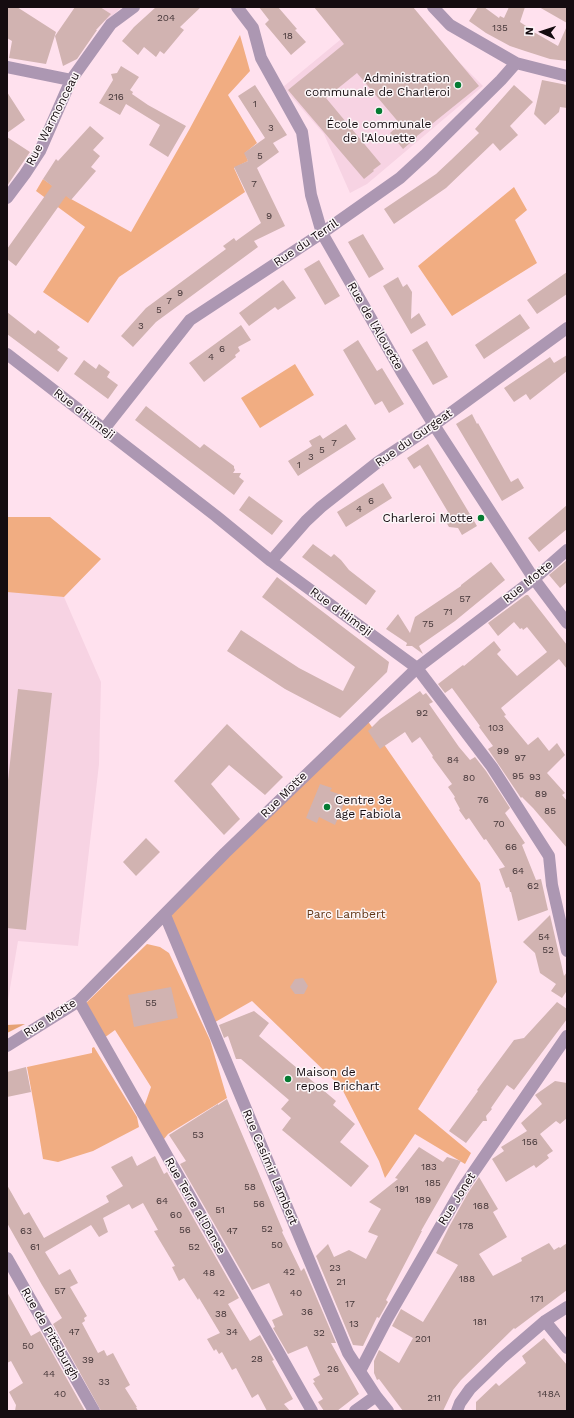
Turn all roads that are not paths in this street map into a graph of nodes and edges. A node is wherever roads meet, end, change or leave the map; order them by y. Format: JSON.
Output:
{"nodes":[{"id":1,"x":134,"y":7,"type":"edge"},
{"id":2,"x":237,"y":7,"type":"edge"},
{"id":3,"x":433,"y":7,"type":"edge"},
{"id":4,"x":516,"y":63,"type":"junction"},
{"id":5,"x":7,"y":67,"type":"edge"},
{"id":6,"x":567,"y":76,"type":"edge"},
{"id":7,"x":71,"y":80,"type":"junction"},
{"id":8,"x":7,"y":198,"type":"edge"},
{"id":9,"x":322,"y":233,"type":"junction"},
{"id":10,"x":567,"y":328,"type":"edge"},
{"id":11,"x":7,"y":354,"type":"edge"},
{"id":12,"x":434,"y":425,"type":"junction"},
{"id":13,"x":104,"y":429,"type":"junction"},
{"id":14,"x":567,"y":550,"type":"edge"},
{"id":15,"x":271,"y":561,"type":"junction"},
{"id":16,"x":534,"y":579,"type":"junction"},
{"id":17,"x":567,"y":622,"type":"edge"},
{"id":18,"x":417,"y":668,"type":"junction"},
{"id":19,"x":165,"y":915,"type":"junction"},
{"id":20,"x":567,"y":951,"type":"edge"},
{"id":21,"x":79,"y":1001,"type":"junction"},
{"id":22,"x":567,"y":1036,"type":"edge"},
{"id":23,"x":7,"y":1046,"type":"edge"},
{"id":24,"x":7,"y":1258,"type":"edge"},
{"id":25,"x":567,"y":1307,"type":"edge"},
{"id":26,"x":545,"y":1322,"type":"junction"},
{"id":27,"x":567,"y":1348,"type":"edge"},
{"id":28,"x":360,"y":1371,"type":"junction"},
{"id":29,"x":376,"y":1396,"type":"junction"},
{"id":30,"x":462,"y":1408,"type":"edge"},
{"id":31,"x":94,"y":1411,"type":"edge"},
{"id":32,"x":312,"y":1411,"type":"edge"},
{"id":33,"x":355,"y":1411,"type":"edge"},
{"id":34,"x":388,"y":1411,"type":"edge"}],
"edges":[{"from":1,"to":7,"type":"street","name":"Rue Warmonceau"},
{"from":2,"to":9,"type":"street","name":"Rue de l'Alouette"},
{"from":3,"to":4,"type":"street"},
{"from":4,"to":6,"type":"street"},
{"from":4,"to":9,"type":"street","name":"Rue du Terril"},
{"from":5,"to":7,"type":"street"},
{"from":7,"to":8,"type":"street","name":"Rue Warmonceau"},
{"from":9,"to":12,"type":"street","name":"Rue de l'Alouette"},
{"from":9,"to":13,"type":"street","name":"Rue du Terril"},
{"from":10,"to":12,"type":"street","name":"Rue du Gurgeat"},
{"from":11,"to":13,"type":"street","name":"Rue d'Himeji"},
{"from":12,"to":15,"type":"street","name":"Rue du Gurgeat"},
{"from":12,"to":16,"type":"street","name":"Rue de l'Alouette"},
{"from":13,"to":15,"type":"street","name":"Rue d'Himeji"},
{"from":14,"to":16,"type":"street","name":"Rue Motte"},
{"from":15,"to":18,"type":"street","name":"Rue d'Himeji"},
{"from":16,"to":17,"type":"street","name":"Rue de l'Alouette"},
{"from":16,"to":18,"type":"street","name":"Rue Motte"},
{"from":18,"to":19,"type":"street","name":"Rue Motte"},
{"from":18,"to":20,"type":"street","name":"Rue d'Himeji"},
{"from":19,"to":21,"type":"street","name":"Rue Motte"},
{"from":19,"to":28,"type":"street","name":"Rue Casimir Lambert"},
{"from":21,"to":23,"type":"street","name":"Rue Motte"},
{"from":21,"to":32,"type":"street","name":"Rue Terre al'Danse"},
{"from":22,"to":28,"type":"street","name":"Rue Jonet"},
{"from":24,"to":31,"type":"street","name":"Rue de Pittsburgh"},
{"from":25,"to":26,"type":"street"},
{"from":26,"to":27,"type":"street"},
{"from":26,"to":30,"type":"street"},
{"from":28,"to":29,"type":"street","name":"Rue Casimir Lambert"},
{"from":29,"to":33,"type":"street"},
{"from":29,"to":34,"type":"street","name":"Rue Casimir Lambert"}]}
